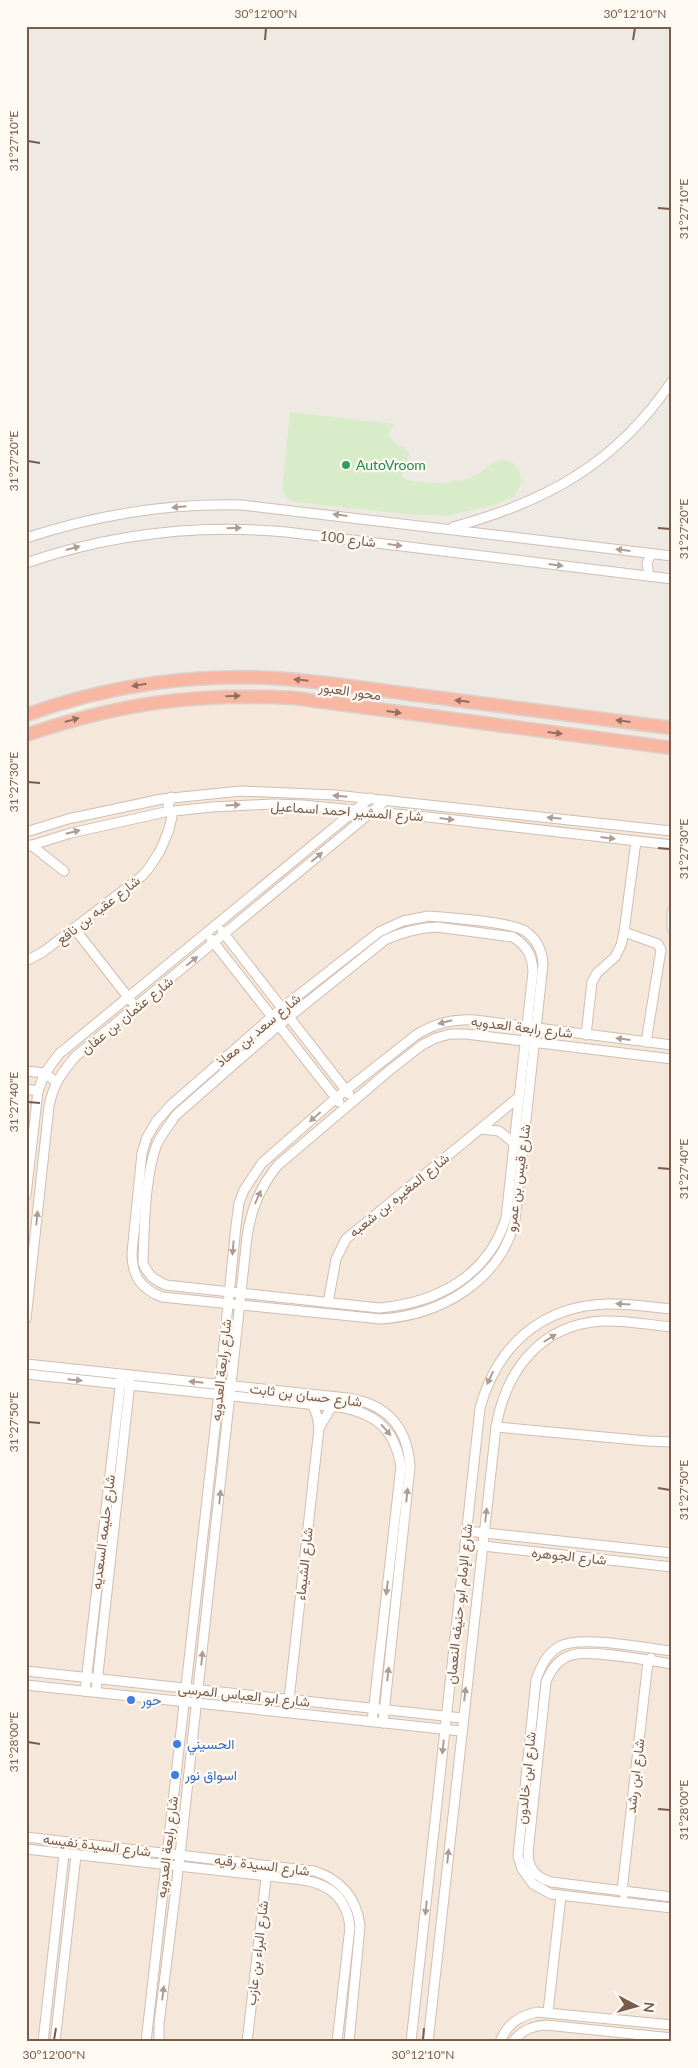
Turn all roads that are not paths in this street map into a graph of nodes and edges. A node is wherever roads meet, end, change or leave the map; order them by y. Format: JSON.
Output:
{"nodes":[{"id":1,"x":672,"y":381,"type":"edge"},
{"id":2,"x":448,"y":528,"type":"junction"},
{"id":3,"x":26,"y":538,"type":"edge"},
{"id":4,"x":652,"y":554,"type":"junction"},
{"id":5,"x":672,"y":556,"type":"edge"},
{"id":6,"x":26,"y":563,"type":"edge"},
{"id":7,"x":649,"y":576,"type":"junction"},
{"id":8,"x":672,"y":579,"type":"edge"},
{"id":9,"x":26,"y":715,"type":"edge"},
{"id":10,"x":672,"y":728,"type":"edge"},
{"id":11,"x":26,"y":735,"type":"edge"},
{"id":12,"x":672,"y":748,"type":"edge"},
{"id":13,"x":182,"y":796,"type":"junction"},
{"id":14,"x":170,"y":797,"type":"junction"},
{"id":15,"x":370,"y":798,"type":"junction"},
{"id":16,"x":386,"y":800,"type":"junction"},
{"id":17,"x":183,"y":810,"type":"junction"},
{"id":18,"x":171,"y":811,"type":"junction"},
{"id":19,"x":355,"y":811,"type":"junction"},
{"id":20,"x":371,"y":812,"type":"junction"},
{"id":21,"x":171,"y":822,"type":"junction"},
{"id":22,"x":672,"y":831,"type":"edge"},
{"id":23,"x":26,"y":832,"type":"edge"},
{"id":24,"x":636,"y":841,"type":"junction"},
{"id":25,"x":672,"y":845,"type":"edge"},
{"id":26,"x":29,"y":846,"type":"edge"},
{"id":27,"x":64,"y":871,"type":"dead end"},
{"id":28,"x":672,"y":912,"type":"edge"},
{"id":29,"x":217,"y":924,"type":"junction"},
{"id":30,"x":74,"y":928,"type":"junction"},
{"id":31,"x":672,"y":928,"type":"edge"},
{"id":32,"x":624,"y":932,"type":"junction"},
{"id":33,"x":206,"y":933,"type":"junction"},
{"id":34,"x":225,"y":935,"type":"junction"},
{"id":35,"x":214,"y":943,"type":"junction"},
{"id":36,"x":26,"y":961,"type":"edge"},
{"id":37,"x":128,"y":997,"type":"junction"},
{"id":38,"x":136,"y":1007,"type":"junction"},
{"id":39,"x":282,"y":1008,"type":"junction"},
{"id":40,"x":272,"y":1017,"type":"junction"},
{"id":41,"x":289,"y":1017,"type":"junction"},
{"id":42,"x":279,"y":1025,"type":"junction"},
{"id":43,"x":532,"y":1028,"type":"junction"},
{"id":44,"x":586,"y":1035,"type":"junction"},
{"id":45,"x":530,"y":1042,"type":"junction"},
{"id":46,"x":646,"y":1042,"type":"junction"},
{"id":47,"x":672,"y":1045,"type":"edge"},
{"id":48,"x":672,"y":1059,"type":"edge"},
{"id":49,"x":26,"y":1071,"type":"edge"},
{"id":50,"x":44,"y":1073,"type":"junction"},
{"id":51,"x":56,"y":1082,"type":"junction"},
{"id":52,"x":26,"y":1089,"type":"edge"},
{"id":53,"x":38,"y":1090,"type":"junction"},
{"id":54,"x":347,"y":1090,"type":"junction"},
{"id":55,"x":519,"y":1097,"type":"junction"},
{"id":56,"x":336,"y":1098,"type":"junction"},
{"id":57,"x":354,"y":1100,"type":"junction"},
{"id":58,"x":344,"y":1108,"type":"junction"},
{"id":59,"x":480,"y":1129,"type":"junction"},
{"id":60,"x":514,"y":1142,"type":"junction"},
{"id":61,"x":26,"y":1195,"type":"edge"},
{"id":62,"x":229,"y":1292,"type":"junction"},
{"id":63,"x":242,"y":1294,"type":"junction"},
{"id":64,"x":328,"y":1303,"type":"junction"},
{"id":65,"x":228,"y":1304,"type":"junction"},
{"id":66,"x":241,"y":1306,"type":"junction"},
{"id":67,"x":672,"y":1309,"type":"edge"},
{"id":68,"x":26,"y":1318,"type":"edge"},
{"id":69,"x":672,"y":1327,"type":"edge"},
{"id":70,"x":26,"y":1364,"type":"edge"},
{"id":71,"x":26,"y":1374,"type":"edge"},
{"id":72,"x":126,"y":1374,"type":"junction"},
{"id":73,"x":220,"y":1384,"type":"junction"},
{"id":74,"x":125,"y":1385,"type":"junction"},
{"id":75,"x":232,"y":1386,"type":"junction"},
{"id":76,"x":313,"y":1394,"type":"junction"},
{"id":77,"x":219,"y":1395,"type":"junction"},
{"id":78,"x":231,"y":1396,"type":"junction"},
{"id":79,"x":333,"y":1396,"type":"junction"},
{"id":80,"x":312,"y":1405,"type":"junction"},
{"id":81,"x":332,"y":1407,"type":"junction"},
{"id":82,"x":496,"y":1427,"type":"junction"},
{"id":83,"x":318,"y":1428,"type":"junction"},
{"id":84,"x":672,"y":1442,"type":"edge"},
{"id":85,"x":394,"y":1528,"type":"junction"},
{"id":86,"x":404,"y":1529,"type":"junction"},
{"id":87,"x":467,"y":1531,"type":"junction"},
{"id":88,"x":484,"y":1533,"type":"junction"},
{"id":89,"x":465,"y":1544,"type":"junction"},
{"id":90,"x":483,"y":1546,"type":"junction"},
{"id":91,"x":672,"y":1553,"type":"edge"},
{"id":92,"x":672,"y":1567,"type":"edge"},
{"id":93,"x":648,"y":1648,"type":"junction"},
{"id":94,"x":672,"y":1651,"type":"edge"},
{"id":95,"x":648,"y":1661,"type":"junction"},
{"id":96,"x":672,"y":1664,"type":"edge"},
{"id":97,"x":26,"y":1671,"type":"edge"},
{"id":98,"x":87,"y":1677,"type":"junction"},
{"id":99,"x":97,"y":1678,"type":"junction"},
{"id":100,"x":26,"y":1685,"type":"edge"},
{"id":101,"x":186,"y":1688,"type":"junction"},
{"id":102,"x":198,"y":1690,"type":"junction"},
{"id":103,"x":85,"y":1691,"type":"junction"},
{"id":104,"x":96,"y":1692,"type":"junction"},
{"id":105,"x":289,"y":1700,"type":"junction"},
{"id":106,"x":184,"y":1702,"type":"junction"},
{"id":107,"x":196,"y":1703,"type":"junction"},
{"id":108,"x":373,"y":1709,"type":"junction"},
{"id":109,"x":384,"y":1710,"type":"junction"},
{"id":110,"x":447,"y":1717,"type":"junction"},
{"id":111,"x":462,"y":1718,"type":"junction"},
{"id":112,"x":372,"y":1722,"type":"junction"},
{"id":113,"x":383,"y":1723,"type":"junction"},
{"id":114,"x":531,"y":1728,"type":"junction"},
{"id":115,"x":541,"y":1729,"type":"junction"},
{"id":116,"x":445,"y":1730,"type":"junction"},
{"id":117,"x":461,"y":1731,"type":"junction"},
{"id":118,"x":26,"y":1836,"type":"edge"},
{"id":119,"x":26,"y":1850,"type":"edge"},
{"id":120,"x":167,"y":1853,"type":"junction"},
{"id":121,"x":64,"y":1854,"type":"junction"},
{"id":122,"x":76,"y":1855,"type":"junction"},
{"id":123,"x":180,"y":1855,"type":"junction"},
{"id":124,"x":165,"y":1865,"type":"junction"},
{"id":125,"x":268,"y":1865,"type":"junction"},
{"id":126,"x":178,"y":1866,"type":"junction"},
{"id":127,"x":266,"y":1876,"type":"junction"},
{"id":128,"x":622,"y":1891,"type":"junction"},
{"id":129,"x":561,"y":1896,"type":"junction"},
{"id":130,"x":672,"y":1897,"type":"edge"},
{"id":131,"x":616,"y":1901,"type":"junction"},
{"id":132,"x":626,"y":1903,"type":"junction"},
{"id":133,"x":672,"y":1908,"type":"edge"},
{"id":134,"x":548,"y":2012,"type":"junction"},
{"id":135,"x":608,"y":2018,"type":"junction"},
{"id":136,"x":672,"y":2025,"type":"edge"},
{"id":137,"x":607,"y":2031,"type":"junction"},
{"id":138,"x":672,"y":2038,"type":"edge"},
{"id":139,"x":43,"y":2042,"type":"edge"},
{"id":140,"x":55,"y":2042,"type":"edge"},
{"id":141,"x":146,"y":2042,"type":"edge"},
{"id":142,"x":159,"y":2042,"type":"edge"},
{"id":143,"x":247,"y":2042,"type":"edge"},
{"id":144,"x":337,"y":2042,"type":"edge"},
{"id":145,"x":349,"y":2042,"type":"edge"},
{"id":146,"x":411,"y":2042,"type":"edge"},
{"id":147,"x":428,"y":2042,"type":"edge"},
{"id":148,"x":500,"y":2042,"type":"edge"},
{"id":149,"x":513,"y":2042,"type":"edge"},
{"id":150,"x":606,"y":2042,"type":"edge"}],
"edges":[{"from":1,"to":2,"type":"street"},
{"from":2,"to":3,"type":"street","name":"شارع 100","one_way":true},
{"from":4,"to":2,"type":"street","name":"شارع 100","one_way":true},
{"from":4,"to":5,"type":"street","name":"شارع 100"},
{"from":4,"to":7,"type":"street"},
{"from":6,"to":7,"type":"street","name":"شارع 100","one_way":true},
{"from":7,"to":8,"type":"street","name":"شارع 100"},
{"from":10,"to":9,"type":"highway","name":"محور العبور","one_way":true},
{"from":11,"to":12,"type":"highway","name":"محور العبور","one_way":true},
{"from":13,"to":14,"type":"street","name":"شارع المشير احمد اسماعيل"},
{"from":15,"to":13,"type":"street","name":"شارع المشير احمد اسماعيل","one_way":true},
{"from":13,"to":17,"type":"street"},
{"from":14,"to":18,"type":"street","name":"شارع عقبه بن نافع"},
{"from":14,"to":23,"type":"street","name":"شارع المشير احمد اسماعيل"},
{"from":15,"to":16,"type":"street","name":"شارع المشير احمد اسماعيل"},
{"from":15,"to":19,"type":"street","name":"شارع عثمان بن عفان"},
{"from":16,"to":20,"type":"street","name":"شارع عثمان بن عفان"},
{"from":22,"to":16,"type":"street","name":"شارع المشير احمد اسماعيل","one_way":true},
{"from":17,"to":18,"type":"street","name":"شارع المشير احمد اسماعيل"},
{"from":17,"to":19,"type":"street","name":"شارع المشير احمد اسماعيل","one_way":true},
{"from":17,"to":21,"type":"street","name":"شارع عقبه بن نافع"},
{"from":18,"to":21,"type":"street","name":"شارع عقبه بن نافع"},
{"from":26,"to":18,"type":"street","name":"شارع المشير احمد اسماعيل","one_way":true},
{"from":19,"to":20,"type":"street","name":"شارع المشير احمد اسماعيل"},
{"from":19,"to":29,"type":"street","name":"شارع عثمان بن عفان"},
{"from":20,"to":24,"type":"street","name":"شارع المشير احمد اسماعيل","one_way":true},
{"from":34,"to":20,"type":"street","name":"شارع عثمان بن عفان","one_way":true},
{"from":21,"to":30,"type":"street","name":"شارع عقبه بن نافع"},
{"from":24,"to":25,"type":"street","name":"شارع المشير احمد اسماعيل"},
{"from":24,"to":32,"type":"street"},
{"from":26,"to":27,"type":"street"},
{"from":28,"to":31,"type":"street"},
{"from":29,"to":33,"type":"street","name":"شارع عثمان بن عفان"},
{"from":29,"to":34,"type":"street"},
{"from":30,"to":36,"type":"street","name":"شارع عقبه بن نافع"},
{"from":30,"to":37,"type":"street"},
{"from":32,"to":44,"type":"street"},
{"from":32,"to":46,"type":"street"},
{"from":33,"to":35,"type":"street"},
{"from":33,"to":37,"type":"street","name":"شارع عثمان بن عفان"},
{"from":34,"to":35,"type":"street","name":"شارع عثمان بن عفان"},
{"from":34,"to":39,"type":"street"},
{"from":38,"to":35,"type":"street","name":"شارع عثمان بن عفان","one_way":true},
{"from":35,"to":40,"type":"street"},
{"from":37,"to":38,"type":"street"},
{"from":37,"to":50,"type":"street","name":"شارع عثمان بن عفان"},
{"from":38,"to":51,"type":"street","name":"شارع عثمان بن عفان"},
{"from":39,"to":40,"type":"street","name":"شارع سعد بن معاذ"},
{"from":39,"to":41,"type":"street"},
{"from":39,"to":43,"type":"street","name":"شارع سعد بن معاذ"},
{"from":40,"to":42,"type":"street"},
{"from":40,"to":65,"type":"street","name":"شارع سعد بن معاذ"},
{"from":41,"to":42,"type":"street","name":"شارع سعد بن معاذ"},
{"from":41,"to":43,"type":"street","name":"شارع سعد بن معاذ"},
{"from":41,"to":54,"type":"street"},
{"from":42,"to":56,"type":"street"},
{"from":42,"to":62,"type":"street","name":"شارع سعد بن معاذ"},
{"from":43,"to":44,"type":"street","name":"شارع رابعة العدويه"},
{"from":43,"to":45,"type":"street","name":"شارع قيس بن عمرو"},
{"from":43,"to":54,"type":"street","name":"شارع رابعة العدويه","one_way":true},
{"from":46,"to":44,"type":"street","name":"شارع رابعة العدويه","one_way":true},
{"from":45,"to":48,"type":"street","name":"شارع رابعة العدويه"},
{"from":45,"to":55,"type":"street","name":"شارع قيس بن عمرو"},
{"from":45,"to":57,"type":"street","name":"شارع رابعة العدويه"},
{"from":45,"to":66,"type":"street","name":"شارع قيس بن عمرو"},
{"from":46,"to":47,"type":"street","name":"شارع رابعة العدويه"},
{"from":49,"to":50,"type":"street"},
{"from":50,"to":51,"type":"street"},
{"from":50,"to":53,"type":"street","name":"شارع عثمان بن عفان"},
{"from":68,"to":51,"type":"street","name":"شارع عثمان بن عفان","one_way":true},
{"from":52,"to":53,"type":"street"},
{"from":53,"to":61,"type":"street","name":"شارع عثمان بن عفان"},
{"from":54,"to":56,"type":"street","name":"شارع رابعة العدويه"},
{"from":54,"to":57,"type":"street"},
{"from":55,"to":59,"type":"street","name":"شارع المغيره بن شعبه"},
{"from":55,"to":60,"type":"street","name":"شارع قيس بن عمرو"},
{"from":56,"to":58,"type":"street"},
{"from":56,"to":62,"type":"street","name":"شارع رابعة العدويه","one_way":true},
{"from":57,"to":58,"type":"street","name":"شارع رابعة العدويه"},
{"from":63,"to":58,"type":"street","name":"شارع رابعة العدويه","one_way":true},
{"from":59,"to":60,"type":"street"},
{"from":59,"to":64,"type":"street","name":"شارع المغيره بن شعبه"},
{"from":60,"to":64,"type":"street","name":"شارع قيس بن عمرو"},
{"from":62,"to":63,"type":"street","name":"شارع سعد بن معاذ"},
{"from":62,"to":65,"type":"street","name":"شارع رابعة العدويه"},
{"from":63,"to":64,"type":"street","name":"شارع قيس بن عمرو"},
{"from":63,"to":66,"type":"street","name":"شارع رابعة العدويه"},
{"from":65,"to":66,"type":"street","name":"شارع سعد بن معاذ"},
{"from":65,"to":73,"type":"street","name":"شارع رابعة العدويه"},
{"from":66,"to":75,"type":"street","name":"شارع رابعة العدويه"},
{"from":67,"to":87,"type":"street","name":"شارع الإمام ابو حنيفه النعمان","one_way":true},
{"from":82,"to":69,"type":"street","name":"شارع الإمام ابو حنيفه النعمان","one_way":true},
{"from":70,"to":72,"type":"street","name":"شارع حسان بن ثابت"},
{"from":71,"to":74,"type":"street","name":"شارع حسان بن ثابت","one_way":true},
{"from":73,"to":72,"type":"street","name":"شارع حسان بن ثابت","one_way":true},
{"from":72,"to":74,"type":"street","name":"شارع حليمه السعديه"},
{"from":73,"to":75,"type":"street","name":"شارع حسان بن ثابت"},
{"from":73,"to":77,"type":"street","name":"شارع رابعة العدويه"},
{"from":74,"to":77,"type":"street","name":"شارع حسان بن ثابت"},
{"from":74,"to":98,"type":"street","name":"شارع حليمه السعديه"},
{"from":74,"to":99,"type":"street","name":"شارع حليمه السعديه"},
{"from":75,"to":76,"type":"street","name":"شارع حسان بن ثابت"},
{"from":75,"to":78,"type":"street","name":"شارع رابعة العدويه"},
{"from":76,"to":79,"type":"street","name":"شارع حسان بن ثابت"},
{"from":76,"to":80,"type":"street","name":"شارع الشيماء"},
{"from":77,"to":78,"type":"street","name":"شارع حسان بن ثابت"},
{"from":77,"to":101,"type":"street","name":"شارع رابعة العدويه"},
{"from":78,"to":80,"type":"street","name":"شارع حسان بن ثابت"},
{"from":102,"to":78,"type":"street","name":"شارع رابعة العدويه","one_way":true},
{"from":79,"to":81,"type":"street","name":"شارع الشيماء"},
{"from":86,"to":79,"type":"street","name":"شارع حسان بن ثابت","one_way":true},
{"from":80,"to":81,"type":"street","name":"شارع حسان بن ثابت"},
{"from":80,"to":83,"type":"street","name":"شارع الشيماء"},
{"from":81,"to":83,"type":"street","name":"شارع الشيماء"},
{"from":81,"to":85,"type":"street","name":"شارع حسان بن ثابت","one_way":true},
{"from":82,"to":84,"type":"street"},
{"from":88,"to":82,"type":"street","name":"شارع الإمام ابو حنيفه النعمان","one_way":true},
{"from":83,"to":105,"type":"street","name":"شارع الشيماء"},
{"from":85,"to":86,"type":"street"},
{"from":85,"to":108,"type":"street","name":"شارع حسان بن ثابت","one_way":true},
{"from":109,"to":86,"type":"street","name":"شارع حسان بن ثابت","one_way":true},
{"from":87,"to":88,"type":"street","name":"شارع الجوهره"},
{"from":87,"to":89,"type":"street","name":"شارع الإمام ابو حنيفه النعمان"},
{"from":88,"to":90,"type":"street","name":"شارع الإمام ابو حنيفه النعمان"},
{"from":88,"to":91,"type":"street","name":"شارع الجوهره"},
{"from":89,"to":90,"type":"street","name":"شارع الجوهره"},
{"from":89,"to":110,"type":"street","name":"شارع الإمام ابو حنيفه النعمان"},
{"from":90,"to":92,"type":"street","name":"شارع الجوهره"},
{"from":111,"to":90,"type":"street","name":"شارع الإمام ابو حنيفه النعمان","one_way":true},
{"from":93,"to":94,"type":"street","name":"شارع ابن خالدون"},
{"from":93,"to":95,"type":"street","name":"شارع ابن رشد"},
{"from":93,"to":114,"type":"street","name":"شارع ابن خالدون"},
{"from":95,"to":96,"type":"street","name":"شارع ابن خالدون"},
{"from":95,"to":115,"type":"street","name":"شارع ابن خالدون"},
{"from":95,"to":128,"type":"street","name":"شارع ابن رشد"},
{"from":97,"to":98,"type":"street","name":"شارع ابو العباس المرسى"},
{"from":98,"to":99,"type":"street","name":"شارع ابو العباس المرسى"},
{"from":98,"to":103,"type":"street","name":"شارع حليمه السعديه"},
{"from":99,"to":101,"type":"street","name":"شارع ابو العباس المرسى"},
{"from":99,"to":104,"type":"street","name":"شارع حليمه السعديه"},
{"from":100,"to":103,"type":"street","name":"شارع ابو العباس المرسى"},
{"from":101,"to":102,"type":"street","name":"شارع ابو العباس المرسى"},
{"from":101,"to":106,"type":"street","name":"شارع رابعة العدويه"},
{"from":102,"to":105,"type":"street","name":"شارع ابو العباس المرسى"},
{"from":102,"to":107,"type":"street","name":"شارع رابعة العدويه"},
{"from":103,"to":104,"type":"street","name":"شارع ابو العباس المرسى"},
{"from":104,"to":106,"type":"street","name":"شارع ابو العباس المرسى"},
{"from":105,"to":108,"type":"street","name":"شارع ابو العباس المرسى"},
{"from":106,"to":107,"type":"street","name":"شارع ابو العباس المرسى"},
{"from":106,"to":120,"type":"street","name":"شارع رابعة العدويه"},
{"from":107,"to":112,"type":"street","name":"شارع ابو العباس المرسى"},
{"from":107,"to":123,"type":"street","name":"شارع رابعة العدويه"},
{"from":108,"to":109,"type":"street","name":"شارع ابو العباس المرسى"},
{"from":108,"to":112,"type":"street","name":"شارع حسان بن ثابت"},
{"from":109,"to":110,"type":"street","name":"شارع ابو العباس المرسى"},
{"from":109,"to":113,"type":"street","name":"شارع حسان بن ثابت"},
{"from":110,"to":111,"type":"street","name":"شارع ابو العباس المرسى"},
{"from":110,"to":116,"type":"street","name":"شارع الإمام ابو حنيفه النعمان"},
{"from":111,"to":117,"type":"street","name":"شارع الإمام ابو حنيفه النعمان"},
{"from":112,"to":113,"type":"street","name":"شارع ابو العباس المرسى"},
{"from":113,"to":116,"type":"street","name":"شارع ابو العباس المرسى"},
{"from":114,"to":115,"type":"street"},
{"from":114,"to":129,"type":"street","name":"شارع ابن خالدون"},
{"from":115,"to":128,"type":"street","name":"شارع ابن خالدون"},
{"from":116,"to":117,"type":"street","name":"شارع ابو العباس المرسى"},
{"from":116,"to":146,"type":"street","name":"شارع الإمام ابو حنيفه النعمان","one_way":true},
{"from":147,"to":117,"type":"street","name":"شارع الإمام ابو حنيفه النعمان","one_way":true},
{"from":118,"to":120,"type":"street","name":"شارع السيدة نفيسه"},
{"from":119,"to":121,"type":"street","name":"شارع السيدة نفيسه"},
{"from":120,"to":123,"type":"street","name":"شارع السيدة رقيه"},
{"from":120,"to":124,"type":"street","name":"شارع رابعة العدويه"},
{"from":121,"to":122,"type":"street","name":"شارع السيدة نفيسه"},
{"from":121,"to":139,"type":"street"},
{"from":122,"to":124,"type":"street","name":"شارع السيدة نفيسه"},
{"from":122,"to":140,"type":"street"},
{"from":123,"to":125,"type":"street","name":"شارع السيدة رقيه"},
{"from":123,"to":126,"type":"street","name":"شارع رابعة العدويه"},
{"from":124,"to":126,"type":"street","name":"شارع السيدة رقيه"},
{"from":124,"to":141,"type":"street","name":"شارع رابعة العدويه"},
{"from":125,"to":127,"type":"street","name":"شارع البراء بن عازب"},
{"from":125,"to":145,"type":"street","name":"شارع السيدة رقيه"},
{"from":126,"to":127,"type":"street","name":"شارع السيدة رقيه"},
{"from":142,"to":126,"type":"street","name":"شارع رابعة العدويه","one_way":true},
{"from":127,"to":143,"type":"street","name":"شارع البراء بن عازب"},
{"from":127,"to":144,"type":"street","name":"شارع السيدة رقيه"},
{"from":128,"to":130,"type":"street","name":"شارع ابن خالدون"},
{"from":128,"to":131,"type":"street","name":"شارع ابن رشد"},
{"from":128,"to":132,"type":"street","name":"شارع ابن رشد"},
{"from":129,"to":131,"type":"street","name":"شارع ابن خالدون"},
{"from":129,"to":134,"type":"street"},
{"from":131,"to":132,"type":"street","name":"شارع ابن خالدون"},
{"from":132,"to":133,"type":"street","name":"شارع ابن خالدون"},
{"from":134,"to":135,"type":"street"},
{"from":134,"to":148,"type":"street"},
{"from":135,"to":136,"type":"street"},
{"from":135,"to":137,"type":"street"},
{"from":137,"to":138,"type":"street"},
{"from":137,"to":149,"type":"street"},
{"from":137,"to":150,"type":"street"}]}
